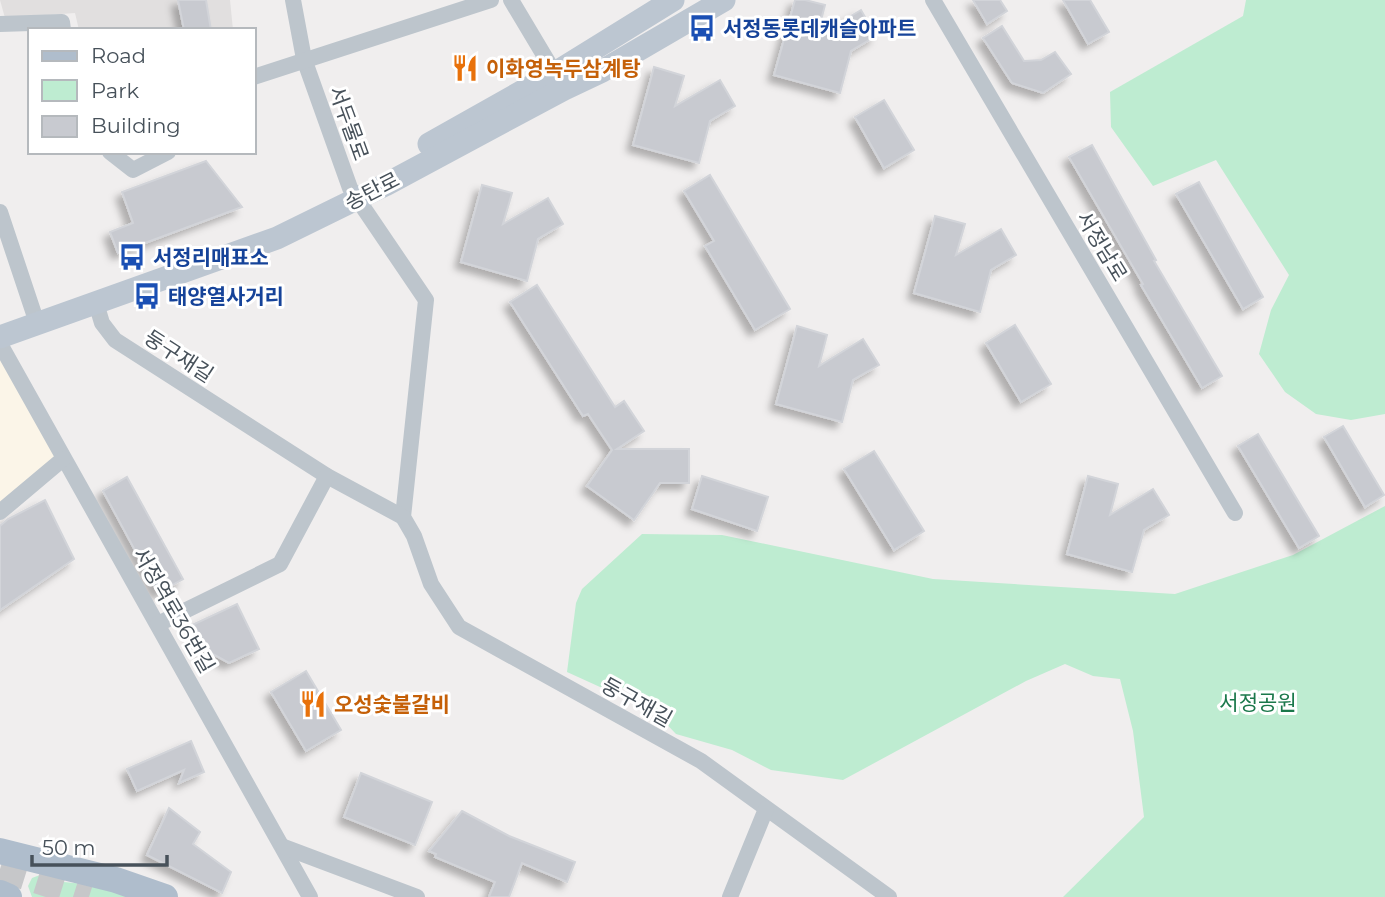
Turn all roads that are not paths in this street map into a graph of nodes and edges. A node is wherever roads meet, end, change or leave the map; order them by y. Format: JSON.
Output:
{"nodes":[{"id":1,"x":293,"y":0,"type":"edge"},
{"id":2,"x":491,"y":0,"type":"edge"},
{"id":3,"x":511,"y":0,"type":"edge"},
{"id":4,"x":673,"y":0,"type":"edge"},
{"id":5,"x":724,"y":0,"type":"edge"},
{"id":6,"x":933,"y":0,"type":"edge"},
{"id":7,"x":0,"y":24,"type":"edge"},
{"id":8,"x":63,"y":28,"type":"edge"},
{"id":9,"x":304,"y":60,"type":"junction"},
{"id":10,"x":256,"y":76,"type":"edge"},
{"id":11,"x":560,"y":81,"type":"junction"},
{"id":12,"x":113,"y":154,"type":"edge"},
{"id":13,"x":164,"y":154,"type":"edge"},
{"id":14,"x":355,"y":193,"type":"junction"},
{"id":15,"x":0,"y":212,"type":"edge"},
{"id":16,"x":96,"y":303,"type":"junction"},
{"id":17,"x":35,"y":316,"type":"junction"},
{"id":18,"x":0,"y":321,"type":"edge"},
{"id":19,"x":0,"y":337,"type":"edge"},
{"id":20,"x":0,"y":344,"type":"edge"},
{"id":21,"x":63,"y":459,"type":"junction"},
{"id":22,"x":327,"y":476,"type":"junction"},
{"id":23,"x":0,"y":512,"type":"edge"},
{"id":24,"x":1235,"y":513,"type":"dead end"},
{"id":25,"x":403,"y":517,"type":"junction"},
{"id":26,"x":158,"y":624,"type":"junction"},
{"id":27,"x":766,"y":809,"type":"junction"},
{"id":28,"x":284,"y":847,"type":"junction"},
{"id":29,"x":0,"y":851,"type":"edge"},
{"id":30,"x":0,"y":893,"type":"edge"},
{"id":31,"x":9,"y":897,"type":"edge"},
{"id":32,"x":165,"y":897,"type":"edge"},
{"id":33,"x":310,"y":897,"type":"edge"},
{"id":34,"x":417,"y":897,"type":"edge"},
{"id":35,"x":730,"y":897,"type":"edge"},
{"id":36,"x":889,"y":897,"type":"edge"}],
"edges":[{"from":1,"to":9,"type":"street","name":"서두물로"},
{"from":2,"to":9,"type":"street"},
{"from":3,"to":11,"type":"street"},
{"from":4,"to":11,"type":"main road","name":"송탄로"},
{"from":5,"to":11,"type":"main road","name":"송탄로"},
{"from":6,"to":24,"type":"street","name":"서정남로"},
{"from":7,"to":8,"type":"street"},
{"from":9,"to":10,"type":"street"},
{"from":9,"to":14,"type":"street","name":"서두물로"},
{"from":11,"to":14,"type":"main road","name":"송탄로"},
{"from":12,"to":13,"type":"street"},
{"from":14,"to":16,"type":"main road","name":"송탄로"},
{"from":14,"to":17,"type":"main road","name":"송탄로"},
{"from":14,"to":25,"type":"street"},
{"from":15,"to":17,"type":"street"},
{"from":16,"to":17,"type":"main road","name":"송탄로"},
{"from":16,"to":22,"type":"street","name":"둥구재길"},
{"from":17,"to":18,"type":"main road","name":"송탄로"},
{"from":17,"to":19,"type":"main road","name":"송탄로"},
{"from":20,"to":21,"type":"street","name":"서정역로36번길"},
{"from":21,"to":23,"type":"street"},
{"from":21,"to":26,"type":"street","name":"서정역로36번길"},
{"from":22,"to":25,"type":"street","name":"둥구재길"},
{"from":22,"to":26,"type":"street"},
{"from":25,"to":27,"type":"street","name":"둥구재길"},
{"from":26,"to":28,"type":"street","name":"서정역로36번길"},
{"from":27,"to":35,"type":"street"},
{"from":27,"to":36,"type":"street","name":"둥구재길"},
{"from":28,"to":33,"type":"street","name":"서정역로36번길"},
{"from":28,"to":34,"type":"street"},
{"from":29,"to":32,"type":"main road"},
{"from":30,"to":31,"type":"main road"}]}
